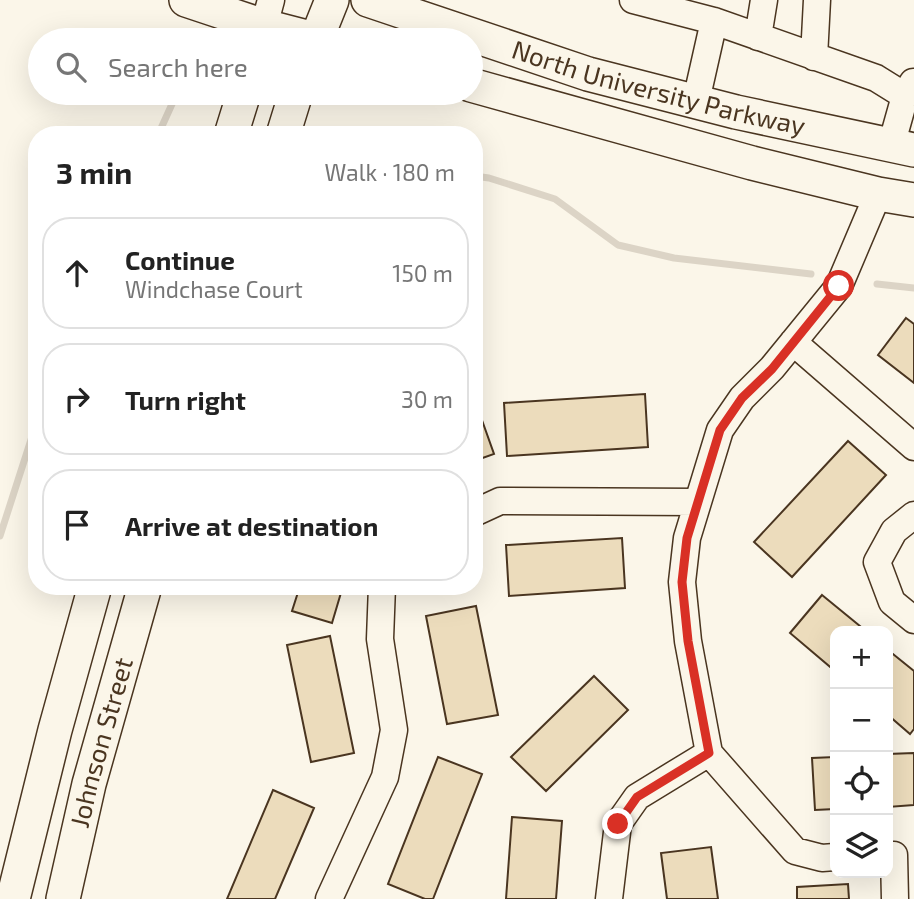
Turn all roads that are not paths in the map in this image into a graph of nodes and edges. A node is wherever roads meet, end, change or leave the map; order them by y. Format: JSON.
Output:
{"nodes":[{"id":1,"x":186,"y":0,"type":"edge"},
{"id":2,"x":332,"y":0,"type":"edge"},
{"id":3,"x":368,"y":0,"type":"edge"},
{"id":4,"x":633,"y":0,"type":"edge"},
{"id":5,"x":764,"y":0,"type":"edge"},
{"id":6,"x":817,"y":0,"type":"edge"},
{"id":7,"x":681,"y":7,"type":"edge"},
{"id":8,"x":714,"y":21,"type":"junction"},
{"id":9,"x":265,"y":22,"type":"edge"},
{"id":10,"x":282,"y":28,"type":"edge"},
{"id":11,"x":322,"y":28,"type":"edge"},
{"id":12,"x":452,"y":28,"type":"edge"},
{"id":13,"x":758,"y":37,"type":"junction"},
{"id":14,"x":483,"y":39,"type":"edge"},
{"id":15,"x":814,"y":57,"type":"junction"},
{"id":16,"x":483,"y":88,"type":"edge"},
{"id":17,"x":910,"y":88,"type":"edge"},
{"id":18,"x":696,"y":101,"type":"junction"},
{"id":19,"x":240,"y":105,"type":"edge"},
{"id":20,"x":292,"y":105,"type":"edge"},
{"id":21,"x":234,"y":126,"type":"edge"},
{"id":22,"x":286,"y":126,"type":"edge"},
{"id":23,"x":903,"y":148,"type":"edge"},
{"id":24,"x":878,"y":194,"type":"junction"},
{"id":25,"x":914,"y":200,"type":"edge"},
{"id":26,"x":793,"y":342,"type":"junction"},
{"id":27,"x":914,"y":447,"type":"edge"},
{"id":28,"x":698,"y":502,"type":"junction"},
{"id":29,"x":483,"y":509,"type":"edge"},
{"id":30,"x":914,"y":515,"type":"edge"},
{"id":31,"x":92,"y":595,"type":"edge"},
{"id":32,"x":142,"y":595,"type":"edge"},
{"id":33,"x":382,"y":595,"type":"edge"},
{"id":34,"x":914,"y":620,"type":"edge"},
{"id":35,"x":709,"y":753,"type":"junction"},
{"id":36,"x":899,"y":855,"type":"edge"},
{"id":37,"x":830,"y":857,"type":"edge"},
{"id":38,"x":13,"y":899,"type":"edge"},
{"id":39,"x":63,"y":899,"type":"edge"},
{"id":40,"x":329,"y":899,"type":"edge"},
{"id":41,"x":609,"y":899,"type":"edge"},
{"id":42,"x":895,"y":899,"type":"edge"}],
"edges":[{"from":1,"to":9,"type":"main road"},
{"from":2,"to":11,"type":"main road"},
{"from":3,"to":12,"type":"main road","name":"North University Parkway"},
{"from":4,"to":7,"type":"street"},
{"from":5,"to":13,"type":"street"},
{"from":6,"to":15,"type":"street"},
{"from":7,"to":8,"type":"street"},
{"from":8,"to":13,"type":"street"},
{"from":8,"to":18,"type":"street"},
{"from":9,"to":10,"type":"main road"},
{"from":13,"to":15,"type":"street"},
{"from":14,"to":18,"type":"main road","name":"North University Parkway"},
{"from":15,"to":17,"type":"street"},
{"from":16,"to":24,"type":"main road","name":"North University Parkway"},
{"from":17,"to":23,"type":"street"},
{"from":18,"to":23,"type":"main road","name":"North University Parkway"},
{"from":19,"to":21,"type":"main road"},
{"from":20,"to":22,"type":"main road"},
{"from":24,"to":25,"type":"main road","name":"North University Parkway"},
{"from":24,"to":26,"type":"street"},
{"from":26,"to":27,"type":"street"},
{"from":26,"to":28,"type":"street"},
{"from":28,"to":29,"type":"street"},
{"from":28,"to":35,"type":"street"},
{"from":30,"to":34,"type":"street"},
{"from":31,"to":38,"type":"main road","name":"Johnson Street"},
{"from":32,"to":39,"type":"main road","name":"Johnson Street"},
{"from":33,"to":40,"type":"street"},
{"from":35,"to":37,"type":"street"},
{"from":35,"to":41,"type":"street"},
{"from":36,"to":42,"type":"street"}]}
